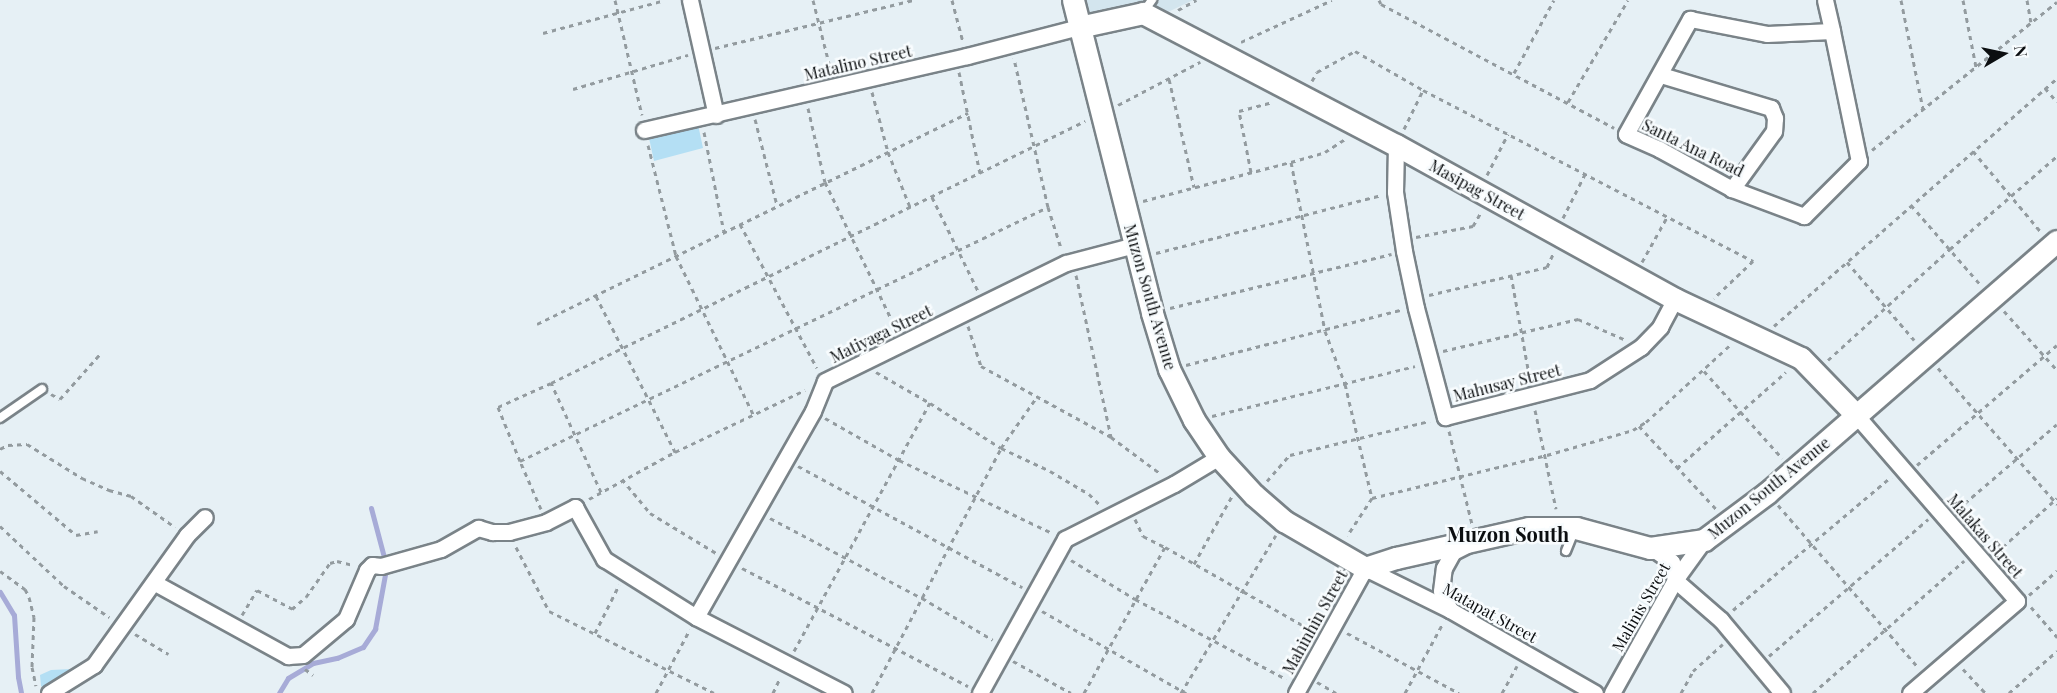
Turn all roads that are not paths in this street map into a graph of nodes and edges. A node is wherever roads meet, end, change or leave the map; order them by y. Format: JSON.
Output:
{"nodes":[{"id":1,"x":690,"y":0,"type":"edge"},
{"id":2,"x":1073,"y":0,"type":"edge"},
{"id":3,"x":1824,"y":0,"type":"edge"},
{"id":4,"x":1147,"y":6,"type":"edge"},
{"id":5,"x":1079,"y":27,"type":"junction"},
{"id":6,"x":1832,"y":31,"type":"junction"},
{"id":7,"x":1661,"y":75,"type":"junction"},
{"id":8,"x":716,"y":115,"type":"junction"},
{"id":9,"x":645,"y":130,"type":"road end"},
{"id":10,"x":1396,"y":145,"type":"junction"},
{"id":11,"x":1732,"y":189,"type":"junction"},
{"id":12,"x":2055,"y":243,"type":"edge"},
{"id":13,"x":1136,"y":251,"type":"junction"},
{"id":14,"x":1675,"y":299,"type":"junction"},
{"id":15,"x":42,"y":389,"type":"road end"},
{"id":16,"x":1856,"y":415,"type":"junction"},
{"id":17,"x":0,"y":418,"type":"edge"},
{"id":18,"x":1219,"y":457,"type":"junction"},
{"id":19,"x":205,"y":518,"type":"dead end"},
{"id":20,"x":1568,"y":527,"type":"junction"},
{"id":21,"x":1476,"y":540,"type":"junction"},
{"id":22,"x":1704,"y":540,"type":"junction"},
{"id":23,"x":1652,"y":548,"type":"junction"},
{"id":24,"x":1566,"y":551,"type":"dead end"},
{"id":25,"x":1365,"y":568,"type":"junction"},
{"id":26,"x":1676,"y":580,"type":"junction"},
{"id":27,"x":155,"y":583,"type":"junction"},
{"id":28,"x":1450,"y":610,"type":"junction"},
{"id":29,"x":696,"y":617,"type":"junction"},
{"id":30,"x":1300,"y":685,"type":"edge"},
{"id":31,"x":50,"y":693,"type":"edge"},
{"id":32,"x":844,"y":693,"type":"edge"},
{"id":33,"x":980,"y":693,"type":"edge"},
{"id":34,"x":1596,"y":693,"type":"edge"},
{"id":35,"x":1612,"y":693,"type":"edge"},
{"id":36,"x":1782,"y":693,"type":"edge"},
{"id":37,"x":1910,"y":693,"type":"edge"}],
"edges":[{"from":1,"to":8,"type":"street"},
{"from":2,"to":5,"type":"street","name":"Muzon South Avenue"},
{"from":3,"to":6,"type":"street"},
{"from":4,"to":5,"type":"street","name":"Masipag Street"},
{"from":4,"to":10,"type":"street","name":"Masipag Street"},
{"from":5,"to":8,"type":"street","name":"Matalino Street"},
{"from":5,"to":13,"type":"street","name":"Muzon South Avenue"},
{"from":6,"to":7,"type":"street","name":"Santa Ana Road"},
{"from":6,"to":11,"type":"street","name":"Santa Ana Road"},
{"from":7,"to":11,"type":"street","name":"Santa Ana Road"},
{"from":7,"to":11,"type":"street"},
{"from":8,"to":9,"type":"street","name":"Matalino Street"},
{"from":10,"to":14,"type":"street","name":"Masipag Street"},
{"from":10,"to":14,"type":"street","name":"Mahusay Street"},
{"from":12,"to":16,"type":"street","name":"Muzon South Avenue"},
{"from":13,"to":18,"type":"street","name":"Muzon South Avenue"},
{"from":13,"to":29,"type":"street","name":"Matiyaga Street"},
{"from":14,"to":16,"type":"street","name":"Masipag Street"},
{"from":15,"to":17,"type":"lane"},
{"from":16,"to":22,"type":"street","name":"Muzon South Avenue"},
{"from":16,"to":37,"type":"street","name":"Malakas Street"},
{"from":18,"to":25,"type":"street","name":"Muzon South Avenue"},
{"from":18,"to":33,"type":"street"},
{"from":19,"to":27,"type":"street"},
{"from":20,"to":21,"type":"street","name":"Muzon South Avenue"},
{"from":20,"to":23,"type":"street","name":"Muzon South Avenue"},
{"from":20,"to":24,"type":"lane"},
{"from":21,"to":25,"type":"street","name":"Muzon South Avenue"},
{"from":21,"to":28,"type":"street"},
{"from":22,"to":23,"type":"street","name":"Muzon South Avenue"},
{"from":22,"to":26,"type":"street","name":"Malinis Street"},
{"from":23,"to":26,"type":"street"},
{"from":25,"to":28,"type":"street","name":"Matapat Street"},
{"from":25,"to":30,"type":"street","name":"Mahinhin Street"},
{"from":26,"to":35,"type":"street","name":"Malinis Street"},
{"from":26,"to":36,"type":"street"},
{"from":27,"to":29,"type":"street"},
{"from":27,"to":31,"type":"street"},
{"from":28,"to":34,"type":"street","name":"Matapat Street"},
{"from":29,"to":32,"type":"street"}]}
